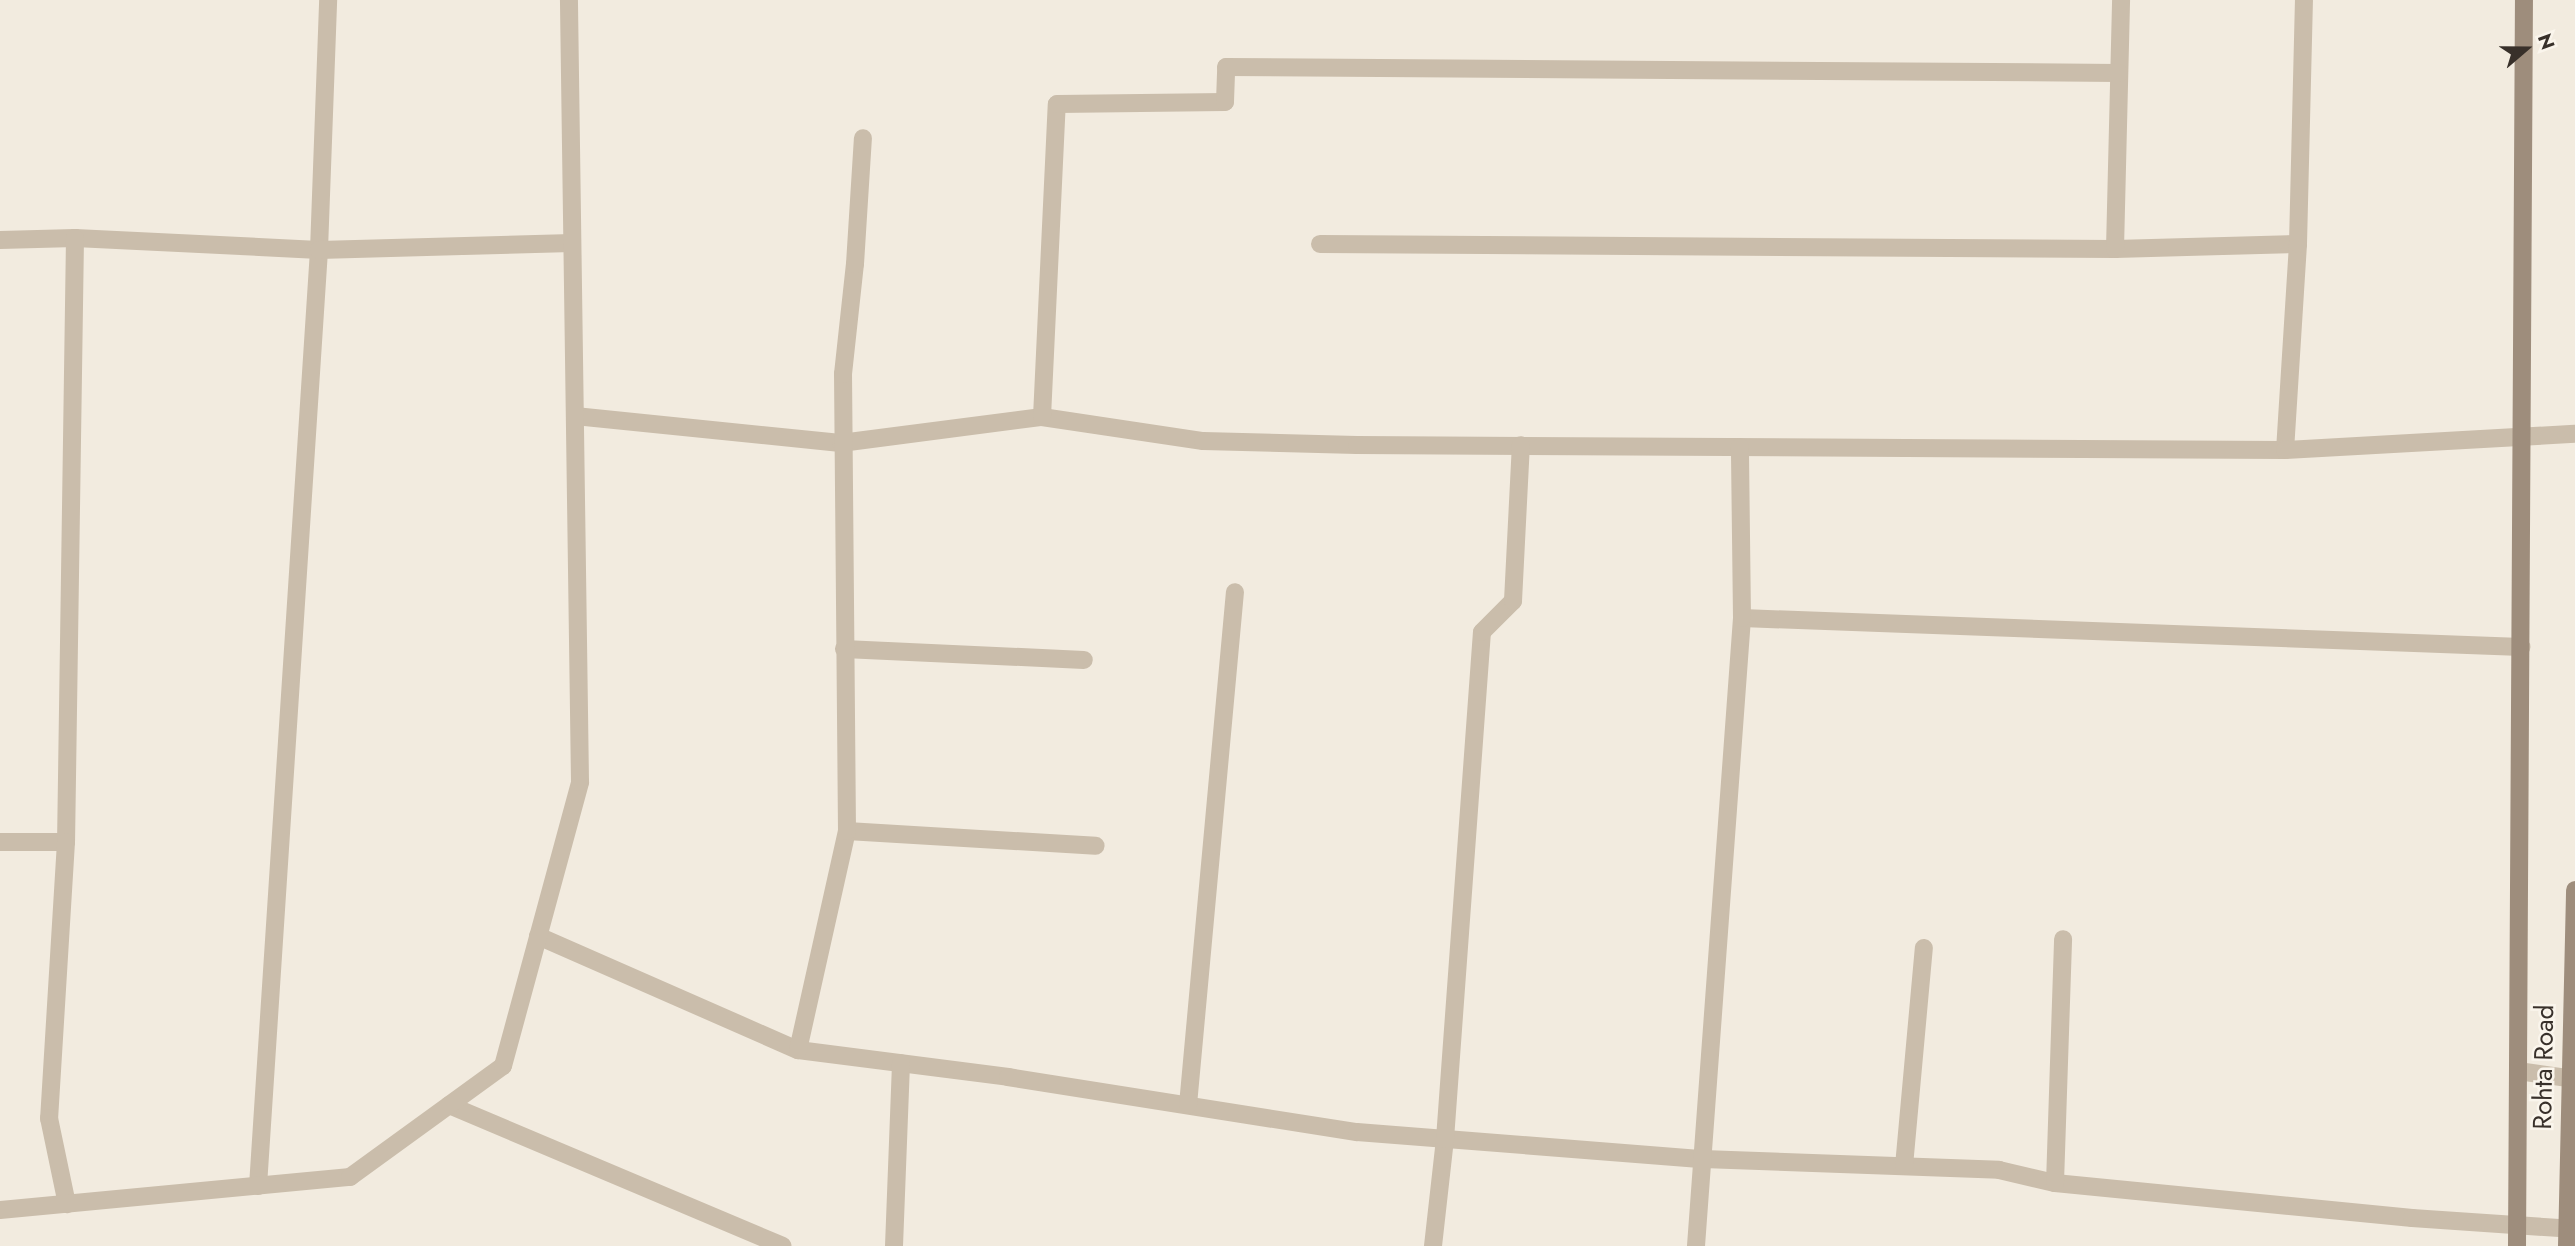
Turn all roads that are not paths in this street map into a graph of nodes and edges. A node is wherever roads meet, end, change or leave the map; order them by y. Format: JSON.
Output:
{"nodes":[{"id":1,"x":328,"y":0,"type":"edge"},
{"id":2,"x":569,"y":0,"type":"edge"},
{"id":3,"x":2121,"y":0,"type":"edge"},
{"id":4,"x":2304,"y":0,"type":"edge"},
{"id":5,"x":2524,"y":0,"type":"edge"},
{"id":6,"x":2119,"y":72,"type":"junction"},
{"id":7,"x":863,"y":138,"type":"dead end"},
{"id":8,"x":75,"y":238,"type":"junction"},
{"id":9,"x":0,"y":240,"type":"edge"},
{"id":10,"x":572,"y":243,"type":"junction"},
{"id":11,"x":1320,"y":244,"type":"dead end"},
{"id":12,"x":2298,"y":244,"type":"junction"},
{"id":13,"x":2115,"y":249,"type":"junction"},
{"id":14,"x":318,"y":250,"type":"junction"},
{"id":15,"x":575,"y":416,"type":"junction"},
{"id":16,"x":1042,"y":417,"type":"junction"},
{"id":17,"x":2575,"y":435,"type":"edge"},
{"id":18,"x":2522,"y":438,"type":"junction"},
{"id":19,"x":841,"y":443,"type":"junction"},
{"id":20,"x":1521,"y":445,"type":"junction"},
{"id":21,"x":1740,"y":447,"type":"junction"},
{"id":22,"x":2285,"y":450,"type":"junction"},
{"id":23,"x":1235,"y":592,"type":"dead end"},
{"id":24,"x":1742,"y":618,"type":"junction"},
{"id":25,"x":2521,"y":647,"type":"junction"},
{"id":26,"x":844,"y":649,"type":"junction"},
{"id":27,"x":1084,"y":660,"type":"dead end"},
{"id":28,"x":847,"y":831,"type":"junction"},
{"id":29,"x":0,"y":842,"type":"edge"},
{"id":30,"x":66,"y":842,"type":"junction"},
{"id":31,"x":1096,"y":846,"type":"dead end"},
{"id":32,"x":2575,"y":890,"type":"edge"},
{"id":33,"x":2574,"y":930,"type":"edge"},
{"id":34,"x":538,"y":936,"type":"junction"},
{"id":35,"x":2063,"y":939,"type":"dead end"},
{"id":36,"x":1924,"y":948,"type":"dead end"},
{"id":37,"x":798,"y":1050,"type":"junction"},
{"id":38,"x":901,"y":1063,"type":"junction"},
{"id":39,"x":2518,"y":1071,"type":"junction"},
{"id":40,"x":2572,"y":1078,"type":"edge"},
{"id":41,"x":449,"y":1105,"type":"junction"},
{"id":42,"x":1188,"y":1105,"type":"junction"},
{"id":43,"x":1445,"y":1139,"type":"junction"},
{"id":44,"x":1703,"y":1159,"type":"junction"},
{"id":45,"x":1904,"y":1166,"type":"junction"},
{"id":46,"x":2055,"y":1183,"type":"junction"},
{"id":47,"x":258,"y":1186,"type":"junction"},
{"id":48,"x":67,"y":1204,"type":"junction"},
{"id":49,"x":0,"y":1210,"type":"edge"},
{"id":50,"x":2517,"y":1225,"type":"junction"},
{"id":51,"x":2569,"y":1234,"type":"edge"},
{"id":52,"x":782,"y":1246,"type":"edge"},
{"id":53,"x":894,"y":1246,"type":"edge"},
{"id":54,"x":1433,"y":1246,"type":"edge"},
{"id":55,"x":1696,"y":1246,"type":"edge"},
{"id":56,"x":2517,"y":1246,"type":"edge"}],
"edges":[{"from":1,"to":14,"type":"street"},
{"from":2,"to":10,"type":"street"},
{"from":3,"to":6,"type":"street"},
{"from":4,"to":12,"type":"street"},
{"from":5,"to":18,"type":"main road"},
{"from":6,"to":13,"type":"street"},
{"from":6,"to":16,"type":"street"},
{"from":7,"to":19,"type":"street"},
{"from":8,"to":9,"type":"street"},
{"from":8,"to":14,"type":"street"},
{"from":8,"to":30,"type":"street"},
{"from":10,"to":14,"type":"street"},
{"from":10,"to":15,"type":"street"},
{"from":11,"to":13,"type":"street"},
{"from":12,"to":13,"type":"street"},
{"from":12,"to":22,"type":"street"},
{"from":14,"to":47,"type":"street"},
{"from":15,"to":19,"type":"street"},
{"from":15,"to":34,"type":"street"},
{"from":16,"to":19,"type":"street"},
{"from":16,"to":20,"type":"street"},
{"from":17,"to":18,"type":"street"},
{"from":18,"to":22,"type":"street"},
{"from":18,"to":25,"type":"main road"},
{"from":19,"to":26,"type":"street"},
{"from":20,"to":21,"type":"street"},
{"from":20,"to":43,"type":"street"},
{"from":21,"to":22,"type":"street"},
{"from":21,"to":24,"type":"street"},
{"from":23,"to":42,"type":"street"},
{"from":24,"to":25,"type":"street"},
{"from":24,"to":44,"type":"street"},
{"from":25,"to":39,"type":"main road"},
{"from":26,"to":27,"type":"street"},
{"from":26,"to":28,"type":"street"},
{"from":28,"to":31,"type":"street"},
{"from":28,"to":37,"type":"street"},
{"from":29,"to":30,"type":"street"},
{"from":30,"to":48,"type":"street"},
{"from":32,"to":33,"type":"main road","name":"Rohta Road"},
{"from":33,"to":40,"type":"main road","name":"Rohta Road"},
{"from":34,"to":37,"type":"street"},
{"from":34,"to":41,"type":"street"},
{"from":35,"to":46,"type":"street"},
{"from":36,"to":45,"type":"street"},
{"from":37,"to":38,"type":"street"},
{"from":38,"to":42,"type":"street"},
{"from":38,"to":53,"type":"street"},
{"from":39,"to":40,"type":"street"},
{"from":39,"to":50,"type":"main road"},
{"from":40,"to":51,"type":"main road","name":"Rohta Road"},
{"from":41,"to":47,"type":"street"},
{"from":41,"to":52,"type":"street"},
{"from":42,"to":43,"type":"street"},
{"from":43,"to":44,"type":"street"},
{"from":43,"to":54,"type":"street"},
{"from":44,"to":45,"type":"street"},
{"from":44,"to":55,"type":"street"},
{"from":45,"to":46,"type":"street"},
{"from":46,"to":50,"type":"street"},
{"from":47,"to":48,"type":"street"},
{"from":48,"to":49,"type":"street"},
{"from":50,"to":51,"type":"street"},
{"from":50,"to":56,"type":"main road"}]}
